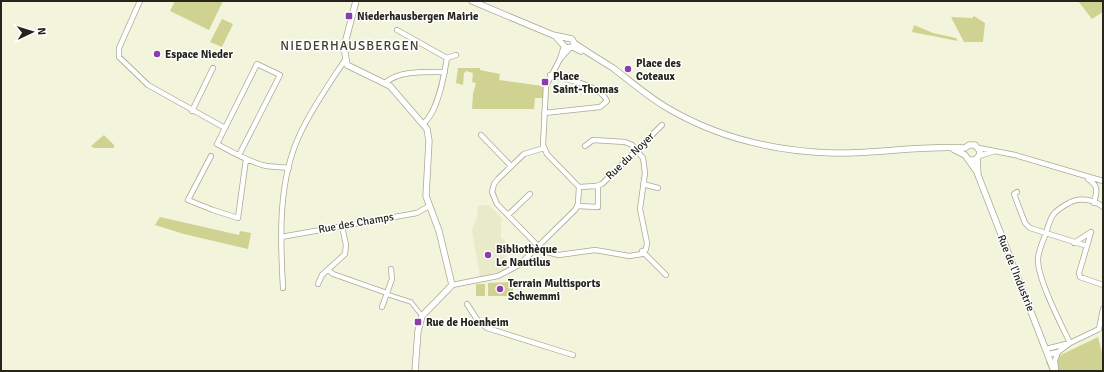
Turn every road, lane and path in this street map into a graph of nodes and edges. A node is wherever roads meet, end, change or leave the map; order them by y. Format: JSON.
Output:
{"nodes":[{"id":1,"x":140,"y":1,"type":"edge"},
{"id":2,"x":356,"y":1,"type":"edge"},
{"id":3,"x":472,"y":1,"type":"edge"},
{"id":4,"x":397,"y":30,"type":"dead end"},
{"id":5,"x":568,"y":45,"type":"junction"},
{"id":6,"x":456,"y":55,"type":"dead end"},
{"id":7,"x":447,"y":58,"type":"junction"},
{"id":8,"x":345,"y":60,"type":"junction"},
{"id":9,"x":213,"y":68,"type":"dead end"},
{"id":10,"x":445,"y":72,"type":"junction"},
{"id":11,"x":550,"y":75,"type":"junction"},
{"id":12,"x":385,"y":83,"type":"junction"},
{"id":13,"x":192,"y":111,"type":"junction"},
{"id":14,"x":544,"y":113,"type":"junction"},
{"id":15,"x":424,"y":123,"type":"junction"},
{"id":16,"x":662,"y":125,"type":"dead end"},
{"id":17,"x":225,"y":128,"type":"junction"},
{"id":18,"x":481,"y":135,"type":"dead end"},
{"id":19,"x":585,"y":146,"type":"dead end"},
{"id":20,"x":948,"y":147,"type":"junction"},
{"id":21,"x":544,"y":148,"type":"junction"},
{"id":22,"x":966,"y":148,"type":"junction"},
{"id":23,"x":979,"y":148,"type":"junction"},
{"id":24,"x":637,"y":150,"type":"junction"},
{"id":25,"x":997,"y":151,"type":"junction"},
{"id":26,"x":239,"y":155,"type":"junction"},
{"id":27,"x":211,"y":156,"type":"dead end"},
{"id":28,"x":967,"y":158,"type":"junction"},
{"id":29,"x":978,"y":158,"type":"junction"},
{"id":30,"x":246,"y":159,"type":"junction"},
{"id":31,"x":511,"y":166,"type":"junction"},
{"id":32,"x":289,"y":168,"type":"junction"},
{"id":33,"x":978,"y":174,"type":"junction"},
{"id":34,"x":1084,"y":176,"type":"junction"},
{"id":35,"x":1103,"y":181,"type":"edge"},
{"id":36,"x":643,"y":184,"type":"junction"},
{"id":37,"x":598,"y":186,"type":"junction"},
{"id":38,"x":579,"y":187,"type":"junction"},
{"id":39,"x":658,"y":188,"type":"dead end"},
{"id":40,"x":1018,"y":192,"type":"dead end"},
{"id":41,"x":530,"y":194,"type":"dead end"},
{"id":42,"x":1094,"y":203,"type":"junction"},
{"id":43,"x":1103,"y":205,"type":"edge"},
{"id":44,"x":430,"y":206,"type":"junction"},
{"id":45,"x":577,"y":206,"type":"junction"},
{"id":46,"x":508,"y":215,"type":"junction"},
{"id":47,"x":342,"y":226,"type":"junction"},
{"id":48,"x":1045,"y":234,"type":"junction"},
{"id":49,"x":281,"y":237,"type":"junction"},
{"id":50,"x":1074,"y":243,"type":"junction"},
{"id":51,"x":538,"y":246,"type":"junction"},
{"id":52,"x":1087,"y":246,"type":"junction"},
{"id":53,"x":642,"y":252,"type":"junction"},
{"id":54,"x":391,"y":269,"type":"dead end"},
{"id":55,"x":328,"y":270,"type":"junction"},
{"id":56,"x":666,"y":275,"type":"dead end"},
{"id":57,"x":318,"y":284,"type":"dead end"},
{"id":58,"x":452,"y":285,"type":"junction"},
{"id":59,"x":1103,"y":285,"type":"edge"},
{"id":60,"x":283,"y":288,"type":"dead end"},
{"id":61,"x":387,"y":294,"type":"junction"},
{"id":62,"x":467,"y":304,"type":"dead end"},
{"id":63,"x":382,"y":308,"type":"dead end"},
{"id":64,"x":1103,"y":309,"type":"edge"},
{"id":65,"x":422,"y":316,"type":"junction"},
{"id":66,"x":1101,"y":330,"type":"edge"},
{"id":67,"x":1070,"y":343,"type":"junction"},
{"id":68,"x":1047,"y":352,"type":"junction"},
{"id":69,"x":1058,"y":352,"type":"junction"},
{"id":70,"x":573,"y":355,"type":"dead end"},
{"id":71,"x":415,"y":371,"type":"edge"},
{"id":72,"x":1055,"y":371,"type":"edge"}],
"edges":[{"from":1,"to":13,"type":"street"},
{"from":2,"to":8,"type":"street"},
{"from":3,"to":5,"type":"street"},
{"from":4,"to":7,"type":"street"},
{"from":5,"to":11,"type":"street"},
{"from":5,"to":20,"type":"street"},
{"from":6,"to":7,"type":"street"},
{"from":7,"to":10,"type":"street"},
{"from":8,"to":12,"type":"street"},
{"from":8,"to":32,"type":"street"},
{"from":9,"to":13,"type":"street"},
{"from":10,"to":12,"type":"street"},
{"from":10,"to":15,"type":"street"},
{"from":11,"to":14,"type":"street"},
{"from":11,"to":14,"type":"street"},
{"from":12,"to":15,"type":"street"},
{"from":13,"to":17,"type":"street"},
{"from":14,"to":21,"type":"street"},
{"from":15,"to":44,"type":"street"},
{"from":16,"to":24,"type":"street","name":"Rue du Noyer"},
{"from":17,"to":26,"type":"street"},
{"from":17,"to":26,"type":"street"},
{"from":18,"to":31,"type":"street"},
{"from":19,"to":24,"type":"street"},
{"from":20,"to":22,"type":"street"},
{"from":20,"to":28,"type":"street"},
{"from":21,"to":31,"type":"street"},
{"from":21,"to":38,"type":"street"},
{"from":22,"to":23,"type":"street"},
{"from":22,"to":28,"type":"street"},
{"from":23,"to":25,"type":"street"},
{"from":23,"to":29,"type":"street","name":"Rue de l'Industrie"},
{"from":24,"to":36,"type":"street"},
{"from":24,"to":37,"type":"street","name":"Rue du Noyer"},
{"from":25,"to":29,"type":"street"},
{"from":25,"to":34,"type":"street"},
{"from":26,"to":30,"type":"street"},
{"from":27,"to":30,"type":"street"},
{"from":28,"to":29,"type":"street"},
{"from":28,"to":33,"type":"street","name":"Rue de l'Industrie"},
{"from":29,"to":33,"type":"street","name":"Rue de l'Industrie"},
{"from":30,"to":32,"type":"street"},
{"from":31,"to":46,"type":"street"},
{"from":32,"to":49,"type":"street"},
{"from":33,"to":68,"type":"street","name":"Rue de l'Industrie"},
{"from":34,"to":35,"type":"street"},
{"from":34,"to":42,"type":"street"},
{"from":36,"to":39,"type":"street"},
{"from":36,"to":53,"type":"street"},
{"from":37,"to":38,"type":"street"},
{"from":37,"to":45,"type":"street"},
{"from":38,"to":45,"type":"street"},
{"from":40,"to":48,"type":"street"},
{"from":41,"to":46,"type":"street"},
{"from":42,"to":43,"type":"street"},
{"from":42,"to":48,"type":"street"},
{"from":44,"to":47,"type":"street","name":"Rue des Champs"},
{"from":44,"to":58,"type":"street"},
{"from":45,"to":51,"type":"street"},
{"from":46,"to":51,"type":"street"},
{"from":47,"to":49,"type":"street","name":"Rue des Champs"},
{"from":47,"to":55,"type":"street"},
{"from":48,"to":50,"type":"street"},
{"from":48,"to":67,"type":"street"},
{"from":49,"to":60,"type":"street"},
{"from":50,"to":52,"type":"street"},
{"from":50,"to":52,"type":"street"},
{"from":51,"to":53,"type":"street"},
{"from":51,"to":58,"type":"street"},
{"from":52,"to":59,"type":"street"},
{"from":53,"to":56,"type":"street"},
{"from":54,"to":61,"type":"street"},
{"from":55,"to":57,"type":"street"},
{"from":55,"to":61,"type":"street"},
{"from":58,"to":65,"type":"street"},
{"from":61,"to":63,"type":"street"},
{"from":61,"to":65,"type":"street"},
{"from":62,"to":70,"type":"street"},
{"from":64,"to":66,"type":"street"},
{"from":65,"to":71,"type":"street"},
{"from":66,"to":67,"type":"street"},
{"from":67,"to":68,"type":"street"},
{"from":67,"to":69,"type":"street"},
{"from":68,"to":69,"type":"street"},
{"from":68,"to":72,"type":"street","name":"Rue de l'Industrie"},
{"from":69,"to":72,"type":"street"}]}
